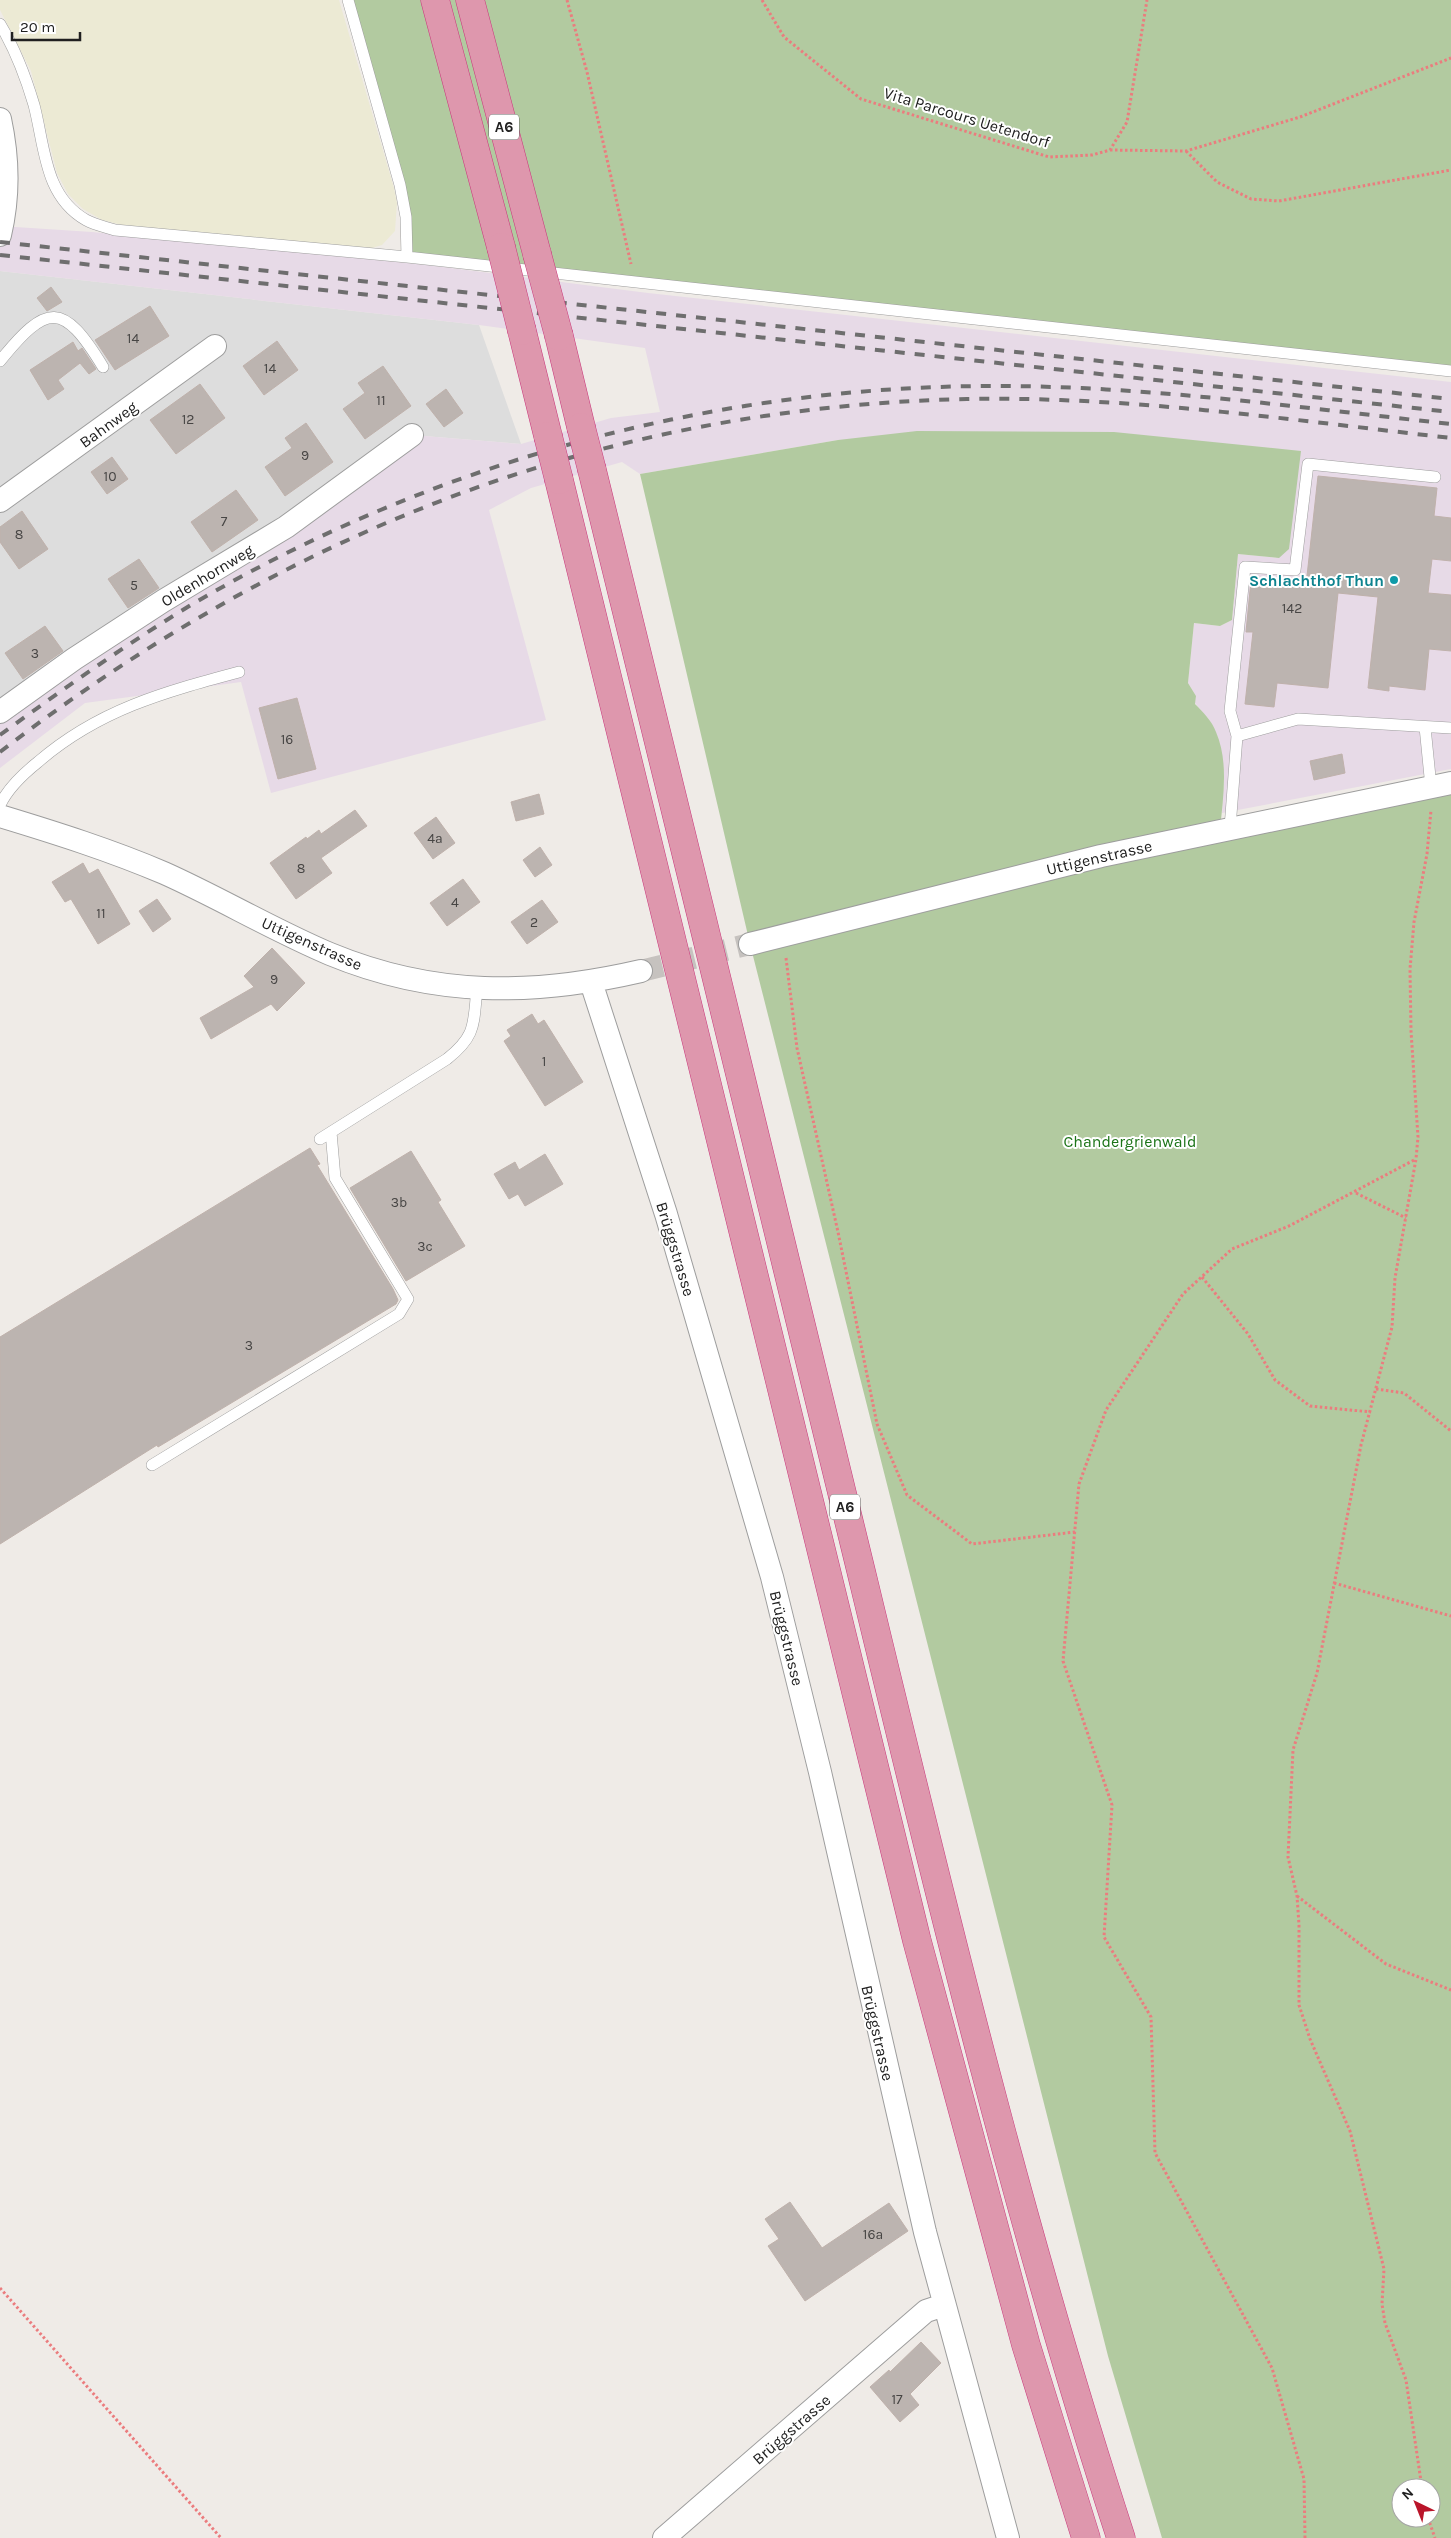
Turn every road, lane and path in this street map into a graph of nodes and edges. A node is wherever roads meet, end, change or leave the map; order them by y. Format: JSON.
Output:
{"nodes":[{"id":1,"x":348,"y":0,"type":"edge"},
{"id":2,"x":435,"y":0,"type":"edge"},
{"id":3,"x":470,"y":0,"type":"edge"},
{"id":4,"x":567,"y":0,"type":"edge"},
{"id":5,"x":762,"y":0,"type":"edge"},
{"id":6,"x":1147,"y":0,"type":"edge"},
{"id":7,"x":0,"y":24,"type":"edge"},
{"id":8,"x":1451,"y":58,"type":"edge"},
{"id":9,"x":0,"y":119,"type":"edge"},
{"id":10,"x":1110,"y":150,"type":"junction"},
{"id":11,"x":1186,"y":151,"type":"junction"},
{"id":12,"x":1451,"y":170,"type":"edge"},
{"id":13,"x":0,"y":235,"type":"edge"},
{"id":14,"x":407,"y":257,"type":"junction"},
{"id":15,"x":636,"y":284,"type":"junction"},
{"id":16,"x":215,"y":346,"type":"dead end"},
{"id":17,"x":0,"y":361,"type":"edge"},
{"id":18,"x":103,"y":367,"type":"dead end"},
{"id":19,"x":1451,"y":371,"type":"edge"},
{"id":20,"x":412,"y":435,"type":"dead end"},
{"id":21,"x":1435,"y":477,"type":"dead end"},
{"id":22,"x":0,"y":502,"type":"edge"},
{"id":23,"x":239,"y":672,"type":"dead end"},
{"id":24,"x":0,"y":712,"type":"edge"},
{"id":25,"x":1425,"y":727,"type":"junction"},
{"id":26,"x":1451,"y":728,"type":"edge"},
{"id":27,"x":1237,"y":736,"type":"junction"},
{"id":28,"x":1441,"y":785,"type":"edge"},
{"id":29,"x":0,"y":805,"type":"edge"},
{"id":30,"x":0,"y":816,"type":"edge"},
{"id":31,"x":1230,"y":828,"type":"junction"},
{"id":32,"x":783,"y":936,"type":"junction"},
{"id":33,"x":750,"y":944,"type":"tunnel mouth"},
{"id":34,"x":641,"y":971,"type":"tunnel mouth"},
{"id":35,"x":591,"y":982,"type":"junction"},
{"id":36,"x":478,"y":989,"type":"junction"},
{"id":37,"x":331,"y":1132,"type":"junction"},
{"id":38,"x":320,"y":1139,"type":"dead end"},
{"id":39,"x":1416,"y":1159,"type":"junction"},
{"id":40,"x":1355,"y":1192,"type":"junction"},
{"id":41,"x":1406,"y":1218,"type":"junction"},
{"id":42,"x":1202,"y":1277,"type":"junction"},
{"id":43,"x":1376,"y":1389,"type":"junction"},
{"id":44,"x":1371,"y":1412,"type":"junction"},
{"id":45,"x":1451,"y":1431,"type":"edge"},
{"id":46,"x":152,"y":1465,"type":"dead end"},
{"id":47,"x":1075,"y":1532,"type":"junction"},
{"id":48,"x":1334,"y":1583,"type":"junction"},
{"id":49,"x":1451,"y":1616,"type":"edge"},
{"id":50,"x":1297,"y":1896,"type":"junction"},
{"id":51,"x":1451,"y":1990,"type":"edge"},
{"id":52,"x":0,"y":2288,"type":"edge"},
{"id":53,"x":944,"y":2305,"type":"junction"},
{"id":54,"x":1421,"y":2478,"type":"edge"},
{"id":55,"x":221,"y":2538,"type":"edge"},
{"id":56,"x":664,"y":2538,"type":"edge"},
{"id":57,"x":1008,"y":2538,"type":"edge"},
{"id":58,"x":1086,"y":2538,"type":"edge"},
{"id":59,"x":1121,"y":2538,"type":"edge"},
{"id":60,"x":1305,"y":2538,"type":"edge"}],
"edges":[{"from":1,"to":14,"type":"lane"},
{"from":2,"to":58,"type":"highway","number":"A6","bridge":true},
{"from":3,"to":59,"type":"highway","number":"A6","bridge":true},
{"from":4,"to":15,"type":"path"},
{"from":5,"to":10,"type":"path","name":"Vita Parcours Uetendorf"},
{"from":6,"to":10,"type":"path"},
{"from":7,"to":14,"type":"lane"},
{"from":8,"to":11,"type":"path","name":"Vita Parcours Uetendorf"},
{"from":9,"to":13,"type":"street"},
{"from":10,"to":11,"type":"path","name":"Vita Parcours Uetendorf"},
{"from":11,"to":12,"type":"path"},
{"from":14,"to":15,"type":"lane"},
{"from":15,"to":19,"type":"lane"},
{"from":16,"to":22,"type":"street","name":"Bahnweg"},
{"from":17,"to":18,"type":"lane"},
{"from":20,"to":24,"type":"street","name":"Oldenhornweg"},
{"from":21,"to":27,"type":"lane"},
{"from":23,"to":29,"type":"lane"},
{"from":25,"to":26,"type":"lane"},
{"from":25,"to":27,"type":"lane"},
{"from":25,"to":28,"type":"lane"},
{"from":27,"to":31,"type":"lane"},
{"from":28,"to":31,"type":"street","name":"Uttigenstrasse"},
{"from":28,"to":39,"type":"path"},
{"from":30,"to":36,"type":"street","name":"Uttigenstrasse"},
{"from":31,"to":32,"type":"street","name":"Uttigenstrasse"},
{"from":32,"to":33,"type":"street","name":"Uttigenstrasse"},
{"from":32,"to":47,"type":"path"},
{"from":34,"to":35,"type":"street","name":"Uttigenstrasse"},
{"from":35,"to":36,"type":"street","name":"Uttigenstrasse"},
{"from":35,"to":53,"type":"street","name":"Brüggstrasse"},
{"from":36,"to":37,"type":"lane"},
{"from":37,"to":38,"type":"lane"},
{"from":37,"to":46,"type":"lane"},
{"from":39,"to":40,"type":"path"},
{"from":39,"to":41,"type":"path"},
{"from":40,"to":41,"type":"path"},
{"from":40,"to":42,"type":"path"},
{"from":41,"to":43,"type":"path"},
{"from":42,"to":44,"type":"path"},
{"from":42,"to":47,"type":"path"},
{"from":43,"to":44,"type":"path"},
{"from":43,"to":45,"type":"path"},
{"from":44,"to":48,"type":"path"},
{"from":47,"to":60,"type":"path"},
{"from":48,"to":49,"type":"path"},
{"from":48,"to":50,"type":"path"},
{"from":50,"to":51,"type":"path"},
{"from":50,"to":54,"type":"path"},
{"from":52,"to":55,"type":"path"},
{"from":53,"to":56,"type":"street","name":"Brüggstrasse"},
{"from":53,"to":57,"type":"street","name":"Brüggstrasse"}]}
